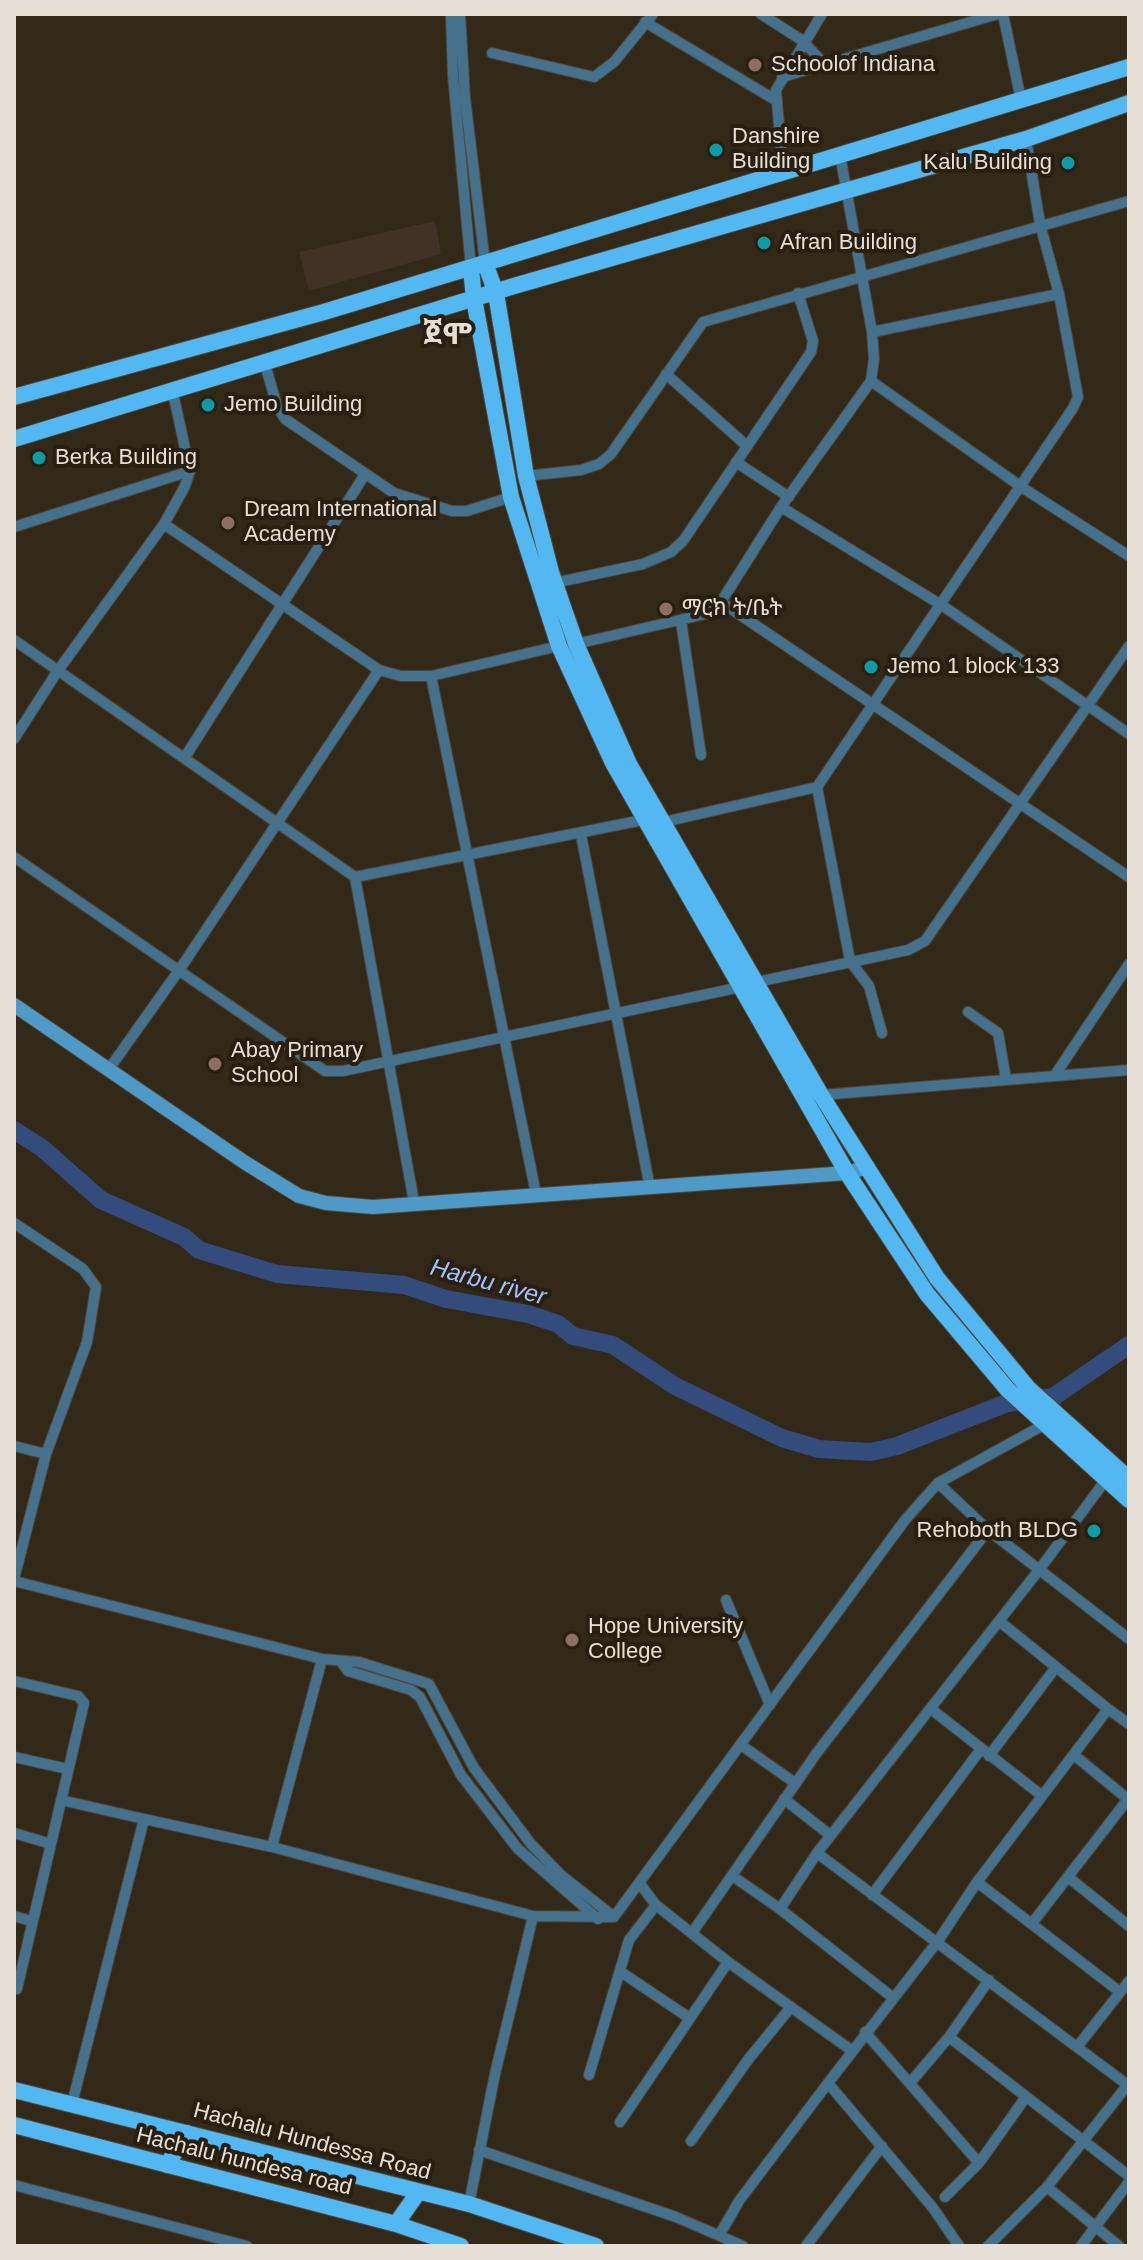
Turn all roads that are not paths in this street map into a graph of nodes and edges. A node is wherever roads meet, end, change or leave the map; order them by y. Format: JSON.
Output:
{"nodes":[{"id":1,"x":451,"y":14,"type":"edge"},
{"id":2,"x":460,"y":14,"type":"edge"},
{"id":3,"x":761,"y":14,"type":"edge"},
{"id":4,"x":822,"y":14,"type":"edge"},
{"id":5,"x":1001,"y":14,"type":"edge"},
{"id":6,"x":649,"y":18,"type":"edge"},
{"id":7,"x":803,"y":41,"type":"junction"},
{"id":8,"x":492,"y":53,"type":"dead end"},
{"id":9,"x":824,"y":64,"type":"junction"},
{"id":10,"x":1129,"y":67,"type":"edge"},
{"id":11,"x":782,"y":77,"type":"junction"},
{"id":12,"x":1021,"y":100,"type":"junction"},
{"id":13,"x":777,"y":101,"type":"junction"},
{"id":14,"x":1129,"y":103,"type":"edge"},
{"id":15,"x":1026,"y":139,"type":"junction"},
{"id":16,"x":840,"y":155,"type":"junction"},
{"id":17,"x":783,"y":172,"type":"junction"},
{"id":18,"x":846,"y":192,"type":"junction"},
{"id":19,"x":1129,"y":201,"type":"edge"},
{"id":20,"x":1040,"y":224,"type":"junction"},
{"id":21,"x":478,"y":265,"type":"junction"},
{"id":22,"x":860,"y":275,"type":"junction"},
{"id":23,"x":534,"y":282,"type":"junction"},
{"id":24,"x":496,"y":293,"type":"junction"},
{"id":25,"x":798,"y":293,"type":"junction"},
{"id":26,"x":1059,"y":294,"type":"junction"},
{"id":27,"x":474,"y":299,"type":"junction"},
{"id":28,"x":440,"y":311,"type":"junction"},
{"id":29,"x":479,"y":323,"type":"junction"},
{"id":30,"x":502,"y":327,"type":"junction"},
{"id":31,"x":872,"y":332,"type":"junction"},
{"id":32,"x":265,"y":364,"type":"junction"},
{"id":33,"x":666,"y":374,"type":"junction"},
{"id":34,"x":871,"y":381,"type":"junction"},
{"id":35,"x":173,"y":393,"type":"junction"},
{"id":36,"x":14,"y":397,"type":"edge"},
{"id":37,"x":14,"y":439,"type":"edge"},
{"id":38,"x":747,"y":446,"type":"junction"},
{"id":39,"x":736,"y":462,"type":"junction"},
{"id":40,"x":190,"y":471,"type":"junction"},
{"id":41,"x":364,"y":476,"type":"junction"},
{"id":42,"x":526,"y":476,"type":"junction"},
{"id":43,"x":1023,"y":488,"type":"junction"},
{"id":44,"x":511,"y":497,"type":"junction"},
{"id":45,"x":789,"y":497,"type":"junction"},
{"id":46,"x":781,"y":507,"type":"junction"},
{"id":47,"x":164,"y":524,"type":"junction"},
{"id":48,"x":14,"y":527,"type":"edge"},
{"id":49,"x":1129,"y":556,"type":"edge"},
{"id":50,"x":554,"y":583,"type":"junction"},
{"id":51,"x":721,"y":602,"type":"junction"},
{"id":52,"x":281,"y":603,"type":"junction"},
{"id":53,"x":943,"y":606,"type":"junction"},
{"id":54,"x":681,"y":621,"type":"junction"},
{"id":55,"x":14,"y":640,"type":"edge"},
{"id":56,"x":568,"y":645,"type":"junction"},
{"id":57,"x":1129,"y":646,"type":"edge"},
{"id":58,"x":379,"y":670,"type":"junction"},
{"id":59,"x":57,"y":672,"type":"junction"},
{"id":60,"x":431,"y":676,"type":"junction"},
{"id":61,"x":875,"y":706,"type":"junction"},
{"id":62,"x":1089,"y":707,"type":"junction"},
{"id":63,"x":1129,"y":734,"type":"edge"},
{"id":64,"x":14,"y":739,"type":"edge"},
{"id":65,"x":701,"y":755,"type":"dead end"},
{"id":66,"x":185,"y":757,"type":"junction"},
{"id":67,"x":817,"y":787,"type":"junction"},
{"id":68,"x":1021,"y":806,"type":"junction"},
{"id":69,"x":643,"y":820,"type":"junction"},
{"id":70,"x":275,"y":822,"type":"junction"},
{"id":71,"x":664,"y":822,"type":"junction"},
{"id":72,"x":581,"y":835,"type":"junction"},
{"id":73,"x":468,"y":855,"type":"junction"},
{"id":74,"x":14,"y":857,"type":"edge"},
{"id":75,"x":680,"y":865,"type":"junction"},
{"id":76,"x":355,"y":877,"type":"junction"},
{"id":77,"x":1129,"y":877,"type":"edge"},
{"id":78,"x":850,"y":961,"type":"junction"},
{"id":79,"x":1129,"y":964,"type":"edge"},
{"id":80,"x":180,"y":969,"type":"junction"},
{"id":81,"x":749,"y":984,"type":"junction"},
{"id":82,"x":14,"y":1005,"type":"edge"},
{"id":83,"x":968,"y":1012,"type":"dead end"},
{"id":84,"x":617,"y":1013,"type":"junction"},
{"id":85,"x":882,"y":1033,"type":"dead end"},
{"id":86,"x":502,"y":1035,"type":"junction"},
{"id":87,"x":388,"y":1061,"type":"junction"},
{"id":88,"x":109,"y":1069,"type":"junction"},
{"id":89,"x":1129,"y":1070,"type":"edge"},
{"id":90,"x":1055,"y":1075,"type":"junction"},
{"id":91,"x":1006,"y":1079,"type":"junction"},
{"id":92,"x":821,"y":1095,"type":"junction"},
{"id":93,"x":868,"y":1167,"type":"junction"},
{"id":94,"x":847,"y":1173,"type":"junction"},
{"id":95,"x":650,"y":1188,"type":"junction"},
{"id":96,"x":536,"y":1194,"type":"junction"},
{"id":97,"x":414,"y":1202,"type":"junction"},
{"id":98,"x":15,"y":1224,"type":"edge"},
{"id":99,"x":1026,"y":1396,"type":"junction"},
{"id":100,"x":1049,"y":1415,"type":"junction"},
{"id":101,"x":14,"y":1446,"type":"edge"},
{"id":102,"x":46,"y":1454,"type":"junction"},
{"id":103,"x":1129,"y":1479,"type":"edge"},
{"id":104,"x":1105,"y":1481,"type":"junction"},
{"id":105,"x":938,"y":1483,"type":"junction"},
{"id":106,"x":1129,"y":1500,"type":"edge"},
{"id":107,"x":988,"y":1530,"type":"junction"},
{"id":108,"x":19,"y":1534,"type":"edge"},
{"id":109,"x":1039,"y":1570,"type":"junction"},
{"id":110,"x":14,"y":1580,"type":"edge"},
{"id":111,"x":726,"y":1600,"type":"dead end"},
{"id":112,"x":999,"y":1621,"type":"junction"},
{"id":113,"x":1129,"y":1638,"type":"edge"},
{"id":114,"x":322,"y":1659,"type":"junction"},
{"id":115,"x":341,"y":1662,"type":"junction"},
{"id":116,"x":1056,"y":1667,"type":"junction"},
{"id":117,"x":14,"y":1681,"type":"edge"},
{"id":118,"x":770,"y":1705,"type":"junction"},
{"id":119,"x":931,"y":1709,"type":"junction"},
{"id":120,"x":1108,"y":1709,"type":"junction"},
{"id":121,"x":1129,"y":1724,"type":"edge"},
{"id":122,"x":741,"y":1745,"type":"junction"},
{"id":123,"x":985,"y":1753,"type":"junction"},
{"id":124,"x":1074,"y":1755,"type":"junction"},
{"id":125,"x":14,"y":1757,"type":"edge"},
{"id":126,"x":474,"y":1768,"type":"junction"},
{"id":127,"x":68,"y":1769,"type":"junction"},
{"id":128,"x":461,"y":1775,"type":"junction"},
{"id":129,"x":795,"y":1783,"type":"junction"},
{"id":130,"x":1041,"y":1795,"type":"junction"},
{"id":131,"x":784,"y":1799,"type":"junction"},
{"id":132,"x":61,"y":1800,"type":"junction"},
{"id":133,"x":1129,"y":1800,"type":"edge"},
{"id":134,"x":144,"y":1819,"type":"junction"},
{"id":135,"x":14,"y":1833,"type":"edge"},
{"id":136,"x":830,"y":1835,"type":"junction"},
{"id":137,"x":51,"y":1844,"type":"junction"},
{"id":138,"x":272,"y":1847,"type":"junction"},
{"id":139,"x":817,"y":1853,"type":"junction"},
{"id":140,"x":734,"y":1877,"type":"junction"},
{"id":141,"x":1068,"y":1877,"type":"junction"},
{"id":142,"x":977,"y":1882,"type":"junction"},
{"id":143,"x":640,"y":1884,"type":"junction"},
{"id":144,"x":872,"y":1895,"type":"junction"},
{"id":145,"x":656,"y":1905,"type":"junction"},
{"id":146,"x":780,"y":1909,"type":"junction"},
{"id":147,"x":14,"y":1916,"type":"edge"},
{"id":148,"x":533,"y":1916,"type":"junction"},
{"id":149,"x":614,"y":1917,"type":"junction"},
{"id":150,"x":598,"y":1919,"type":"junction"},
{"id":151,"x":31,"y":1921,"type":"junction"},
{"id":152,"x":1033,"y":1922,"type":"junction"},
{"id":153,"x":1129,"y":1926,"type":"edge"},
{"id":154,"x":692,"y":1933,"type":"junction"},
{"id":155,"x":938,"y":1941,"type":"junction"},
{"id":156,"x":728,"y":1962,"type":"junction"},
{"id":157,"x":621,"y":1972,"type":"junction"},
{"id":158,"x":989,"y":1980,"type":"junction"},
{"id":159,"x":1129,"y":1981,"type":"edge"},
{"id":160,"x":17,"y":1989,"type":"dead end"},
{"id":161,"x":1120,"y":1992,"type":"junction"},
{"id":162,"x":892,"y":1997,"type":"junction"},
{"id":163,"x":791,"y":2007,"type":"junction"},
{"id":164,"x":688,"y":2017,"type":"junction"},
{"id":165,"x":865,"y":2032,"type":"junction"},
{"id":166,"x":949,"y":2037,"type":"junction"},
{"id":167,"x":1077,"y":2047,"type":"junction"},
{"id":168,"x":851,"y":2050,"type":"junction"},
{"id":169,"x":589,"y":2075,"type":"dead end"},
{"id":170,"x":828,"y":2083,"type":"junction"},
{"id":171,"x":910,"y":2083,"type":"junction"},
{"id":172,"x":1129,"y":2084,"type":"edge"},
{"id":173,"x":14,"y":2090,"type":"edge"},
{"id":174,"x":1026,"y":2097,"type":"junction"},
{"id":175,"x":72,"y":2104,"type":"junction"},
{"id":176,"x":620,"y":2122,"type":"dead end"},
{"id":177,"x":14,"y":2125,"type":"edge"},
{"id":178,"x":187,"y":2133,"type":"junction"},
{"id":179,"x":1082,"y":2139,"type":"junction"},
{"id":180,"x":691,"y":2141,"type":"dead end"},
{"id":181,"x":882,"y":2146,"type":"junction"},
{"id":182,"x":479,"y":2150,"type":"junction"},
{"id":183,"x":979,"y":2163,"type":"junction"},
{"id":184,"x":167,"y":2165,"type":"junction"},
{"id":185,"x":1129,"y":2176,"type":"edge"},
{"id":186,"x":1129,"y":2182,"type":"edge"},
{"id":187,"x":14,"y":2185,"type":"edge"},
{"id":188,"x":1047,"y":2187,"type":"junction"},
{"id":189,"x":417,"y":2194,"type":"junction"},
{"id":190,"x":945,"y":2197,"type":"dead end"},
{"id":191,"x":469,"y":2204,"type":"junction"},
{"id":192,"x":396,"y":2224,"type":"junction"},
{"id":193,"x":1095,"y":2227,"type":"junction"},
{"id":194,"x":720,"y":2234,"type":"junction"},
{"id":195,"x":247,"y":2246,"type":"edge"},
{"id":196,"x":461,"y":2246,"type":"edge"},
{"id":197,"x":596,"y":2246,"type":"edge"},
{"id":198,"x":743,"y":2246,"type":"edge"},
{"id":199,"x":806,"y":2246,"type":"edge"},
{"id":200,"x":959,"y":2246,"type":"edge"},
{"id":201,"x":988,"y":2246,"type":"edge"},
{"id":202,"x":1081,"y":2246,"type":"edge"},
{"id":203,"x":1119,"y":2246,"type":"edge"}],
"edges":[{"from":1,"to":21,"type":"street"},
{"from":2,"to":21,"type":"street"},
{"from":3,"to":7,"type":"street"},
{"from":4,"to":7,"type":"street"},
{"from":5,"to":9,"type":"street"},
{"from":5,"to":12,"type":"street"},
{"from":6,"to":8,"type":"street"},
{"from":6,"to":13,"type":"street"},
{"from":7,"to":9,"type":"street"},
{"from":7,"to":11,"type":"street"},
{"from":9,"to":11,"type":"street"},
{"from":10,"to":12,"type":"main road"},
{"from":11,"to":13,"type":"street"},
{"from":12,"to":16,"type":"main road"},
{"from":13,"to":17,"type":"street"},
{"from":14,"to":15,"type":"main road"},
{"from":15,"to":18,"type":"main road"},
{"from":15,"to":20,"type":"street"},
{"from":16,"to":17,"type":"main road"},
{"from":16,"to":18,"type":"street"},
{"from":17,"to":21,"type":"main road"},
{"from":18,"to":22,"type":"street"},
{"from":18,"to":23,"type":"main road"},
{"from":19,"to":20,"type":"street"},
{"from":20,"to":22,"type":"street"},
{"from":20,"to":26,"type":"street"},
{"from":21,"to":24,"type":"main road"},
{"from":21,"to":27,"type":"main road"},
{"from":21,"to":36,"type":"main road"},
{"from":22,"to":25,"type":"street"},
{"from":22,"to":31,"type":"street"},
{"from":23,"to":24,"type":"main road"},
{"from":23,"to":30,"type":"main road"},
{"from":24,"to":27,"type":"main road"},
{"from":24,"to":30,"type":"main road"},
{"from":25,"to":33,"type":"street"},
{"from":25,"to":38,"type":"street"},
{"from":26,"to":31,"type":"street"},
{"from":26,"to":43,"type":"street"},
{"from":27,"to":28,"type":"main road"},
{"from":27,"to":29,"type":"main road"},
{"from":28,"to":29,"type":"main road"},
{"from":28,"to":32,"type":"main road"},
{"from":29,"to":44,"type":"main road"},
{"from":30,"to":42,"type":"main road"},
{"from":31,"to":34,"type":"street"},
{"from":32,"to":35,"type":"main road"},
{"from":32,"to":41,"type":"street"},
{"from":33,"to":38,"type":"street"},
{"from":33,"to":42,"type":"street"},
{"from":34,"to":43,"type":"street"},
{"from":34,"to":45,"type":"street"},
{"from":35,"to":37,"type":"main road"},
{"from":35,"to":40,"type":"street"},
{"from":38,"to":39,"type":"street"},
{"from":39,"to":45,"type":"street"},
{"from":39,"to":50,"type":"street"},
{"from":40,"to":47,"type":"street"},
{"from":40,"to":48,"type":"street"},
{"from":41,"to":44,"type":"street"},
{"from":41,"to":52,"type":"street"},
{"from":42,"to":50,"type":"main road"},
{"from":43,"to":49,"type":"street"},
{"from":43,"to":53,"type":"street"},
{"from":44,"to":56,"type":"main road"},
{"from":45,"to":46,"type":"street"},
{"from":46,"to":51,"type":"street"},
{"from":46,"to":53,"type":"street"},
{"from":47,"to":52,"type":"street"},
{"from":47,"to":59,"type":"street"},
{"from":50,"to":56,"type":"main road"},
{"from":51,"to":54,"type":"street"},
{"from":51,"to":61,"type":"street"},
{"from":52,"to":58,"type":"street"},
{"from":52,"to":66,"type":"street"},
{"from":53,"to":61,"type":"street"},
{"from":53,"to":62,"type":"street"},
{"from":54,"to":56,"type":"street"},
{"from":54,"to":65,"type":"street"},
{"from":55,"to":59,"type":"street"},
{"from":56,"to":60,"type":"street"},
{"from":56,"to":69,"type":"main road"},
{"from":56,"to":71,"type":"main road"},
{"from":57,"to":62,"type":"street"},
{"from":58,"to":60,"type":"street"},
{"from":58,"to":70,"type":"street"},
{"from":59,"to":64,"type":"street"},
{"from":59,"to":66,"type":"street"},
{"from":60,"to":73,"type":"street"},
{"from":61,"to":67,"type":"street"},
{"from":61,"to":68,"type":"street"},
{"from":62,"to":63,"type":"street"},
{"from":62,"to":68,"type":"street"},
{"from":66,"to":70,"type":"street"},
{"from":67,"to":71,"type":"street"},
{"from":67,"to":78,"type":"street"},
{"from":68,"to":77,"type":"street"},
{"from":68,"to":78,"type":"street"},
{"from":69,"to":72,"type":"street"},
{"from":69,"to":75,"type":"main road"},
{"from":70,"to":76,"type":"street"},
{"from":70,"to":80,"type":"street"},
{"from":71,"to":75,"type":"main road"},
{"from":72,"to":73,"type":"street"},
{"from":72,"to":84,"type":"street"},
{"from":73,"to":76,"type":"street"},
{"from":73,"to":86,"type":"street"},
{"from":74,"to":80,"type":"street"},
{"from":75,"to":81,"type":"main road"},
{"from":76,"to":87,"type":"street"},
{"from":78,"to":81,"type":"street"},
{"from":78,"to":85,"type":"street"},
{"from":79,"to":90,"type":"street"},
{"from":80,"to":87,"type":"street"},
{"from":80,"to":88,"type":"street"},
{"from":81,"to":84,"type":"street"},
{"from":81,"to":92,"type":"main road"},
{"from":81,"to":94,"type":"main road"},
{"from":82,"to":88,"type":"street"},
{"from":83,"to":91,"type":"street"},
{"from":84,"to":86,"type":"street"},
{"from":84,"to":95,"type":"street"},
{"from":86,"to":87,"type":"street"},
{"from":86,"to":96,"type":"street"},
{"from":87,"to":97,"type":"street"},
{"from":88,"to":97,"type":"street"},
{"from":89,"to":90,"type":"street"},
{"from":90,"to":91,"type":"street"},
{"from":91,"to":92,"type":"street"},
{"from":92,"to":93,"type":"main road"},
{"from":93,"to":94,"type":"street"},
{"from":93,"to":99,"type":"main road"},
{"from":94,"to":95,"type":"street"},
{"from":94,"to":99,"type":"main road"},
{"from":95,"to":96,"type":"street"},
{"from":96,"to":97,"type":"street"},
{"from":98,"to":102,"type":"street"},
{"from":99,"to":100,"type":"main road"},
{"from":100,"to":103,"type":"main road"},
{"from":100,"to":104,"type":"main road"},
{"from":100,"to":105,"type":"street"},
{"from":101,"to":102,"type":"street"},
{"from":102,"to":108,"type":"street"},
{"from":104,"to":106,"type":"main road"},
{"from":104,"to":109,"type":"street"},
{"from":105,"to":107,"type":"street"},
{"from":105,"to":118,"type":"street"},
{"from":107,"to":109,"type":"street"},
{"from":107,"to":129,"type":"street"},
{"from":108,"to":110,"type":"street"},
{"from":109,"to":112,"type":"street"},
{"from":109,"to":113,"type":"street"},
{"from":110,"to":114,"type":"street"},
{"from":111,"to":118,"type":"street"},
{"from":112,"to":116,"type":"street"},
{"from":112,"to":119,"type":"street"},
{"from":114,"to":115,"type":"street"},
{"from":114,"to":138,"type":"street"},
{"from":115,"to":126,"type":"street"},
{"from":115,"to":128,"type":"street"},
{"from":116,"to":120,"type":"street"},
{"from":116,"to":123,"type":"street"},
{"from":117,"to":127,"type":"street"},
{"from":118,"to":122,"type":"street"},
{"from":119,"to":123,"type":"street"},
{"from":119,"to":136,"type":"street"},
{"from":120,"to":121,"type":"street"},
{"from":120,"to":124,"type":"street"},
{"from":122,"to":129,"type":"street"},
{"from":122,"to":143,"type":"street"},
{"from":123,"to":130,"type":"street"},
{"from":123,"to":144,"type":"street"},
{"from":124,"to":130,"type":"street"},
{"from":124,"to":133,"type":"street"},
{"from":125,"to":127,"type":"street"},
{"from":126,"to":128,"type":"street"},
{"from":126,"to":149,"type":"street"},
{"from":127,"to":132,"type":"street"},
{"from":128,"to":150,"type":"street"},
{"from":129,"to":131,"type":"street"},
{"from":130,"to":142,"type":"street"},
{"from":131,"to":136,"type":"street"},
{"from":131,"to":140,"type":"street"},
{"from":132,"to":134,"type":"street"},
{"from":132,"to":137,"type":"street"},
{"from":133,"to":141,"type":"street"},
{"from":134,"to":138,"type":"street"},
{"from":134,"to":175,"type":"street"},
{"from":135,"to":137,"type":"street"},
{"from":136,"to":139,"type":"street"},
{"from":137,"to":151,"type":"street"},
{"from":138,"to":148,"type":"street"},
{"from":139,"to":144,"type":"street"},
{"from":139,"to":146,"type":"street"},
{"from":140,"to":146,"type":"street"},
{"from":140,"to":154,"type":"street"},
{"from":141,"to":152,"type":"street"},
{"from":141,"to":153,"type":"street"},
{"from":142,"to":152,"type":"street"},
{"from":142,"to":155,"type":"street"},
{"from":143,"to":145,"type":"street"},
{"from":143,"to":149,"type":"street"},
{"from":144,"to":155,"type":"street"},
{"from":145,"to":154,"type":"street"},
{"from":145,"to":157,"type":"street"},
{"from":146,"to":162,"type":"street"},
{"from":147,"to":151,"type":"street"},
{"from":148,"to":150,"type":"street"},
{"from":148,"to":182,"type":"street"},
{"from":149,"to":150,"type":"street"},
{"from":151,"to":160,"type":"street"},
{"from":152,"to":161,"type":"street"},
{"from":154,"to":156,"type":"street"},
{"from":155,"to":158,"type":"street"},
{"from":155,"to":162,"type":"street"},
{"from":156,"to":163,"type":"street"},
{"from":156,"to":164,"type":"street"},
{"from":157,"to":164,"type":"street"},
{"from":157,"to":169,"type":"street"},
{"from":158,"to":166,"type":"street"},
{"from":158,"to":167,"type":"street"},
{"from":159,"to":161,"type":"street"},
{"from":161,"to":167,"type":"street"},
{"from":162,"to":165,"type":"street"},
{"from":163,"to":168,"type":"street"},
{"from":163,"to":180,"type":"street"},
{"from":164,"to":176,"type":"street"},
{"from":165,"to":168,"type":"street"},
{"from":165,"to":171,"type":"street"},
{"from":166,"to":171,"type":"street"},
{"from":166,"to":174,"type":"street"},
{"from":167,"to":172,"type":"street"},
{"from":168,"to":170,"type":"street"},
{"from":170,"to":181,"type":"street"},
{"from":170,"to":194,"type":"street"},
{"from":171,"to":183,"type":"street"},
{"from":172,"to":179,"type":"street"},
{"from":173,"to":175,"type":"main road","name":"Hachalu Hundessa Road"},
{"from":174,"to":179,"type":"street"},
{"from":174,"to":183,"type":"street"},
{"from":175,"to":178,"type":"main road","name":"Hachalu Hundessa Road"},
{"from":177,"to":184,"type":"main road","name":"Hachalu hundesa road"},
{"from":178,"to":184,"type":"main road"},
{"from":178,"to":189,"type":"main road","name":"Hachalu Hundessa Road"},
{"from":179,"to":185,"type":"street"},
{"from":179,"to":188,"type":"street"},
{"from":181,"to":199,"type":"street"},
{"from":181,"to":200,"type":"street"},
{"from":182,"to":191,"type":"street"},
{"from":182,"to":194,"type":"street"},
{"from":183,"to":190,"type":"street"},
{"from":184,"to":192,"type":"main road","name":"Hachalu hundesa road"},
{"from":186,"to":193,"type":"street"},
{"from":187,"to":195,"type":"street"},
{"from":188,"to":193,"type":"street"},
{"from":188,"to":201,"type":"street"},
{"from":189,"to":191,"type":"main road","name":"Hachalu Hundessa Road"},
{"from":189,"to":192,"type":"main road"},
{"from":191,"to":197,"type":"main road","name":"Hachalu Hundessa Road"},
{"from":192,"to":196,"type":"main road","name":"Hachalu hundesa road"},
{"from":193,"to":202,"type":"street"},
{"from":193,"to":203,"type":"street"},
{"from":194,"to":198,"type":"street"}]}
